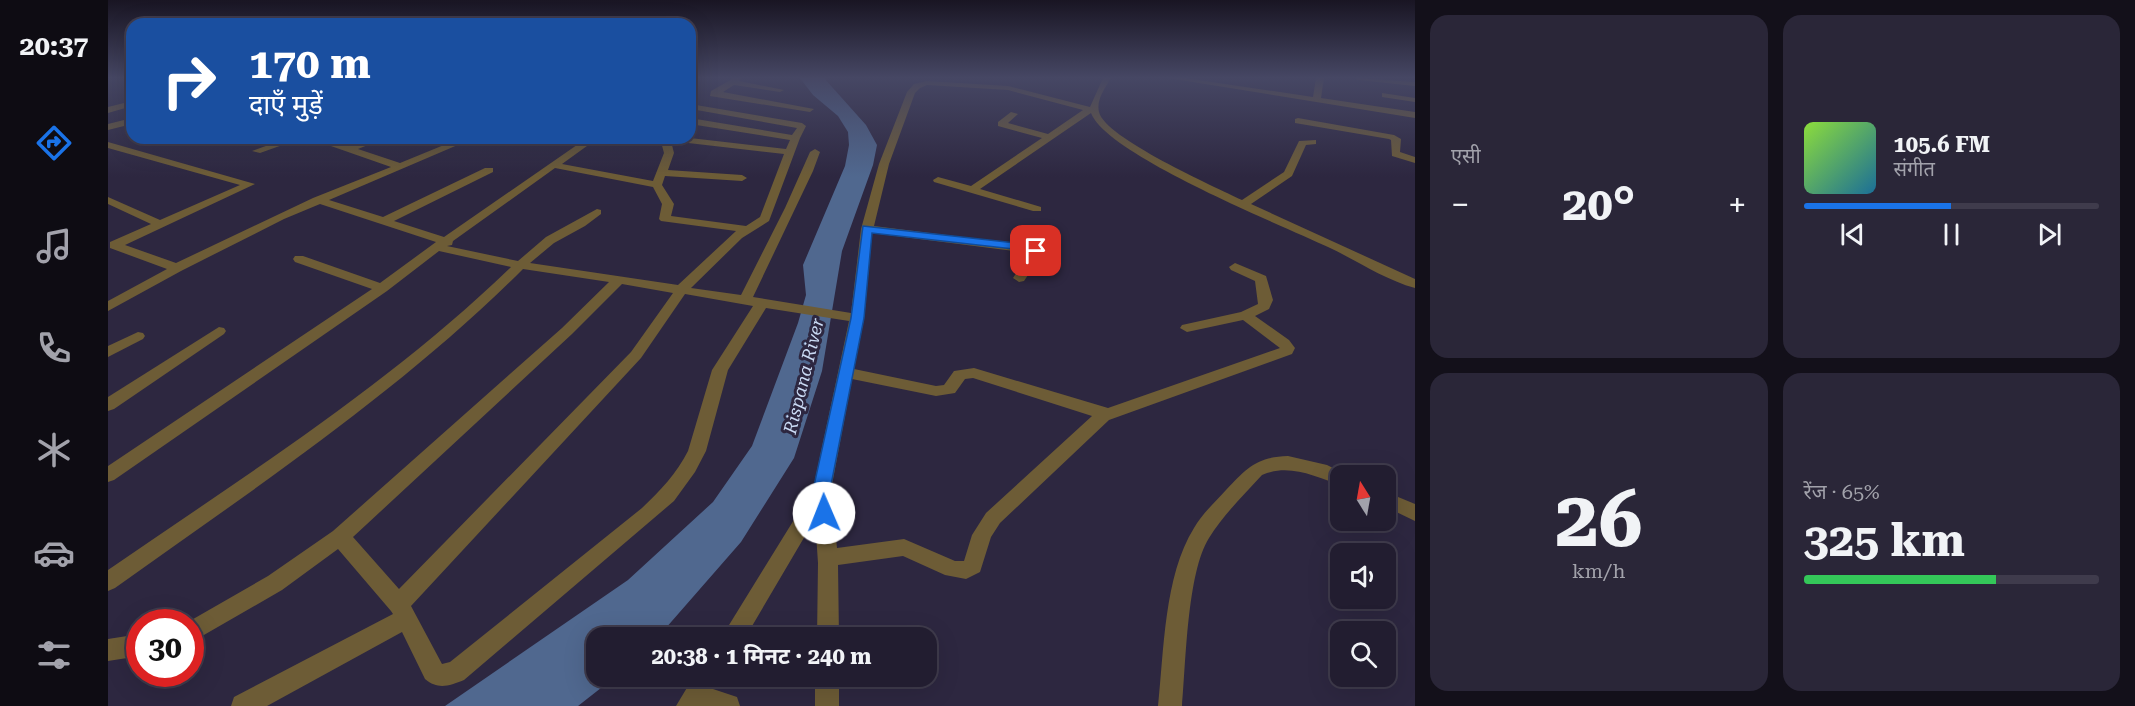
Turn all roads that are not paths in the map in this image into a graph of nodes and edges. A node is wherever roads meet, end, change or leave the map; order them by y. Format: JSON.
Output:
{"nodes":[{"id":1,"x":721,"y":111,"type":"edge"},
{"id":2,"x":903,"y":111,"type":"edge"},
{"id":3,"x":1090,"y":111,"type":"edge"},
{"id":4,"x":1092,"y":111,"type":"edge"},
{"id":5,"x":1389,"y":111,"type":"edge"},
{"id":6,"x":1014,"y":114,"type":"dead end"},
{"id":7,"x":1415,"y":115,"type":"edge"},
{"id":8,"x":1298,"y":121,"type":"dead end"},
{"id":9,"x":126,"y":122,"type":"edge"},
{"id":10,"x":696,"y":122,"type":"edge"},
{"id":11,"x":108,"y":127,"type":"edge"},
{"id":12,"x":1050,"y":137,"type":"junction"},
{"id":13,"x":795,"y":138,"type":"junction"},
{"id":14,"x":696,"y":141,"type":"edge"},
{"id":15,"x":1313,"y":142,"type":"dead end"},
{"id":16,"x":279,"y":144,"type":"edge"},
{"id":17,"x":333,"y":144,"type":"edge"},
{"id":18,"x":364,"y":144,"type":"edge"},
{"id":19,"x":455,"y":144,"type":"edge"},
{"id":20,"x":584,"y":144,"type":"edge"},
{"id":21,"x":667,"y":144,"type":"edge"},
{"id":22,"x":108,"y":145,"type":"edge"},
{"id":23,"x":350,"y":149,"type":"junction"},
{"id":24,"x":257,"y":151,"type":"dead end"},
{"id":25,"x":789,"y":152,"type":"junction"},
{"id":26,"x":815,"y":152,"type":"dead end"},
{"id":27,"x":1415,"y":160,"type":"edge"},
{"id":28,"x":554,"y":165,"type":"junction"},
{"id":29,"x":399,"y":166,"type":"junction"},
{"id":30,"x":489,"y":170,"type":"dead end"},
{"id":31,"x":661,"y":173,"type":"junction"},
{"id":32,"x":742,"y":178,"type":"dead end"},
{"id":33,"x":938,"y":180,"type":"dead end"},
{"id":34,"x":657,"y":185,"type":"junction"},
{"id":35,"x":972,"y":190,"type":"junction"},
{"id":36,"x":108,"y":200,"type":"edge"},
{"id":37,"x":317,"y":200,"type":"junction"},
{"id":38,"x":1242,"y":205,"type":"junction"},
{"id":39,"x":1037,"y":209,"type":"dead end"},
{"id":40,"x":597,"y":212,"type":"dead end"},
{"id":41,"x":385,"y":221,"type":"junction"},
{"id":42,"x":160,"y":224,"type":"junction"},
{"id":43,"x":746,"y":229,"type":"junction"},
{"id":44,"x":867,"y":229,"type":"junction"},
{"id":45,"x":444,"y":245,"type":"junction"},
{"id":46,"x":111,"y":247,"type":"edge"},
{"id":47,"x":1339,"y":248,"type":"junction"},
{"id":48,"x":299,"y":259,"type":"dead end"},
{"id":49,"x":520,"y":265,"type":"junction"},
{"id":50,"x":1235,"y":267,"type":"dead end"},
{"id":51,"x":177,"y":268,"type":"junction"},
{"id":52,"x":1415,"y":275,"type":"edge"},
{"id":53,"x":1019,"y":278,"type":"dead end"},
{"id":54,"x":619,"y":280,"type":"junction"},
{"id":55,"x":1415,"y":284,"type":"edge"},
{"id":56,"x":382,"y":288,"type":"junction"},
{"id":57,"x":681,"y":290,"type":"junction"},
{"id":58,"x":753,"y":302,"type":"junction"},
{"id":59,"x":108,"y":307,"type":"edge"},
{"id":60,"x":1245,"y":315,"type":"junction"},
{"id":61,"x":857,"y":318,"type":"junction"},
{"id":62,"x":1187,"y":328,"type":"dead end"},
{"id":63,"x":219,"y":331,"type":"dead end"},
{"id":64,"x":138,"y":336,"type":"dead end"},
{"id":65,"x":108,"y":352,"type":"edge"},
{"id":66,"x":847,"y":373,"type":"junction"},
{"id":67,"x":108,"y":405,"type":"edge"},
{"id":68,"x":1105,"y":414,"type":"junction"},
{"id":69,"x":110,"y":472,"type":"edge"},
{"id":70,"x":1330,"y":474,"type":"edge"},
{"id":71,"x":822,"y":490,"type":"junction"},
{"id":72,"x":1396,"y":504,"type":"edge"},
{"id":73,"x":1415,"y":513,"type":"edge"},
{"id":74,"x":340,"y":537,"type":"junction"},
{"id":75,"x":828,"y":558,"type":"junction"},
{"id":76,"x":108,"y":582,"type":"edge"},
{"id":77,"x":402,"y":611,"type":"junction"},
{"id":78,"x":204,"y":625,"type":"edge"},
{"id":79,"x":739,"y":627,"type":"edge"},
{"id":80,"x":828,"y":627,"type":"edge"},
{"id":81,"x":126,"y":647,"type":"edge"},
{"id":82,"x":108,"y":650,"type":"edge"},
{"id":83,"x":827,"y":687,"type":"edge"},
{"id":84,"x":698,"y":693,"type":"edge"},
{"id":85,"x":243,"y":706,"type":"edge"},
{"id":86,"x":728,"y":706,"type":"edge"},
{"id":87,"x":827,"y":706,"type":"edge"},
{"id":88,"x":1170,"y":706,"type":"edge"}],
"edges":[{"from":1,"to":13,"type":"street"},
{"from":2,"to":44,"type":"street"},
{"from":3,"to":12,"type":"street"},
{"from":4,"to":38,"type":"street"},
{"from":5,"to":7,"type":"street"},
{"from":6,"to":12,"type":"street"},
{"from":8,"to":27,"type":"street"},
{"from":9,"to":11,"type":"street"},
{"from":10,"to":13,"type":"street"},
{"from":12,"to":35,"type":"street"},
{"from":13,"to":25,"type":"street"},
{"from":14,"to":25,"type":"street"},
{"from":15,"to":38,"type":"street"},
{"from":16,"to":24,"type":"street"},
{"from":17,"to":23,"type":"street"},
{"from":18,"to":23,"type":"street"},
{"from":19,"to":29,"type":"street"},
{"from":20,"to":28,"type":"street"},
{"from":21,"to":31,"type":"street"},
{"from":22,"to":42,"type":"street"},
{"from":23,"to":29,"type":"street"},
{"from":25,"to":43,"type":"street"},
{"from":26,"to":58,"type":"street"},
{"from":28,"to":34,"type":"street"},
{"from":28,"to":45,"type":"street"},
{"from":29,"to":37,"type":"street"},
{"from":30,"to":41,"type":"street"},
{"from":31,"to":32,"type":"street"},
{"from":31,"to":34,"type":"street"},
{"from":33,"to":35,"type":"street"},
{"from":34,"to":43,"type":"street"},
{"from":35,"to":39,"type":"street"},
{"from":36,"to":42,"type":"street"},
{"from":37,"to":41,"type":"street"},
{"from":37,"to":51,"type":"street"},
{"from":38,"to":47,"type":"street"},
{"from":40,"to":49,"type":"street"},
{"from":41,"to":45,"type":"street"},
{"from":42,"to":46,"type":"street"},
{"from":43,"to":57,"type":"street"},
{"from":44,"to":53,"type":"street"},
{"from":44,"to":61,"type":"street"},
{"from":45,"to":49,"type":"street"},
{"from":45,"to":56,"type":"street"},
{"from":46,"to":51,"type":"street"},
{"from":47,"to":52,"type":"street"},
{"from":47,"to":55,"type":"street"},
{"from":48,"to":56,"type":"street"},
{"from":49,"to":54,"type":"street"},
{"from":49,"to":76,"type":"street"},
{"from":50,"to":60,"type":"street"},
{"from":51,"to":59,"type":"street"},
{"from":54,"to":57,"type":"street"},
{"from":54,"to":74,"type":"street"},
{"from":56,"to":69,"type":"street"},
{"from":57,"to":58,"type":"street"},
{"from":57,"to":77,"type":"street"},
{"from":58,"to":61,"type":"street"},
{"from":58,"to":77,"type":"street"},
{"from":60,"to":62,"type":"street"},
{"from":60,"to":68,"type":"street"},
{"from":61,"to":66,"type":"street"},
{"from":63,"to":67,"type":"street"},
{"from":64,"to":65,"type":"street"},
{"from":66,"to":68,"type":"street"},
{"from":66,"to":71,"type":"street"},
{"from":68,"to":75,"type":"street"},
{"from":70,"to":88,"type":"street"},
{"from":71,"to":75,"type":"street"},
{"from":71,"to":79,"type":"street"},
{"from":72,"to":73,"type":"street"},
{"from":74,"to":77,"type":"street"},
{"from":74,"to":78,"type":"street"},
{"from":75,"to":80,"type":"street"},
{"from":77,"to":85,"type":"street"},
{"from":81,"to":82,"type":"street"},
{"from":83,"to":87,"type":"street"},
{"from":84,"to":86,"type":"street"}]}
